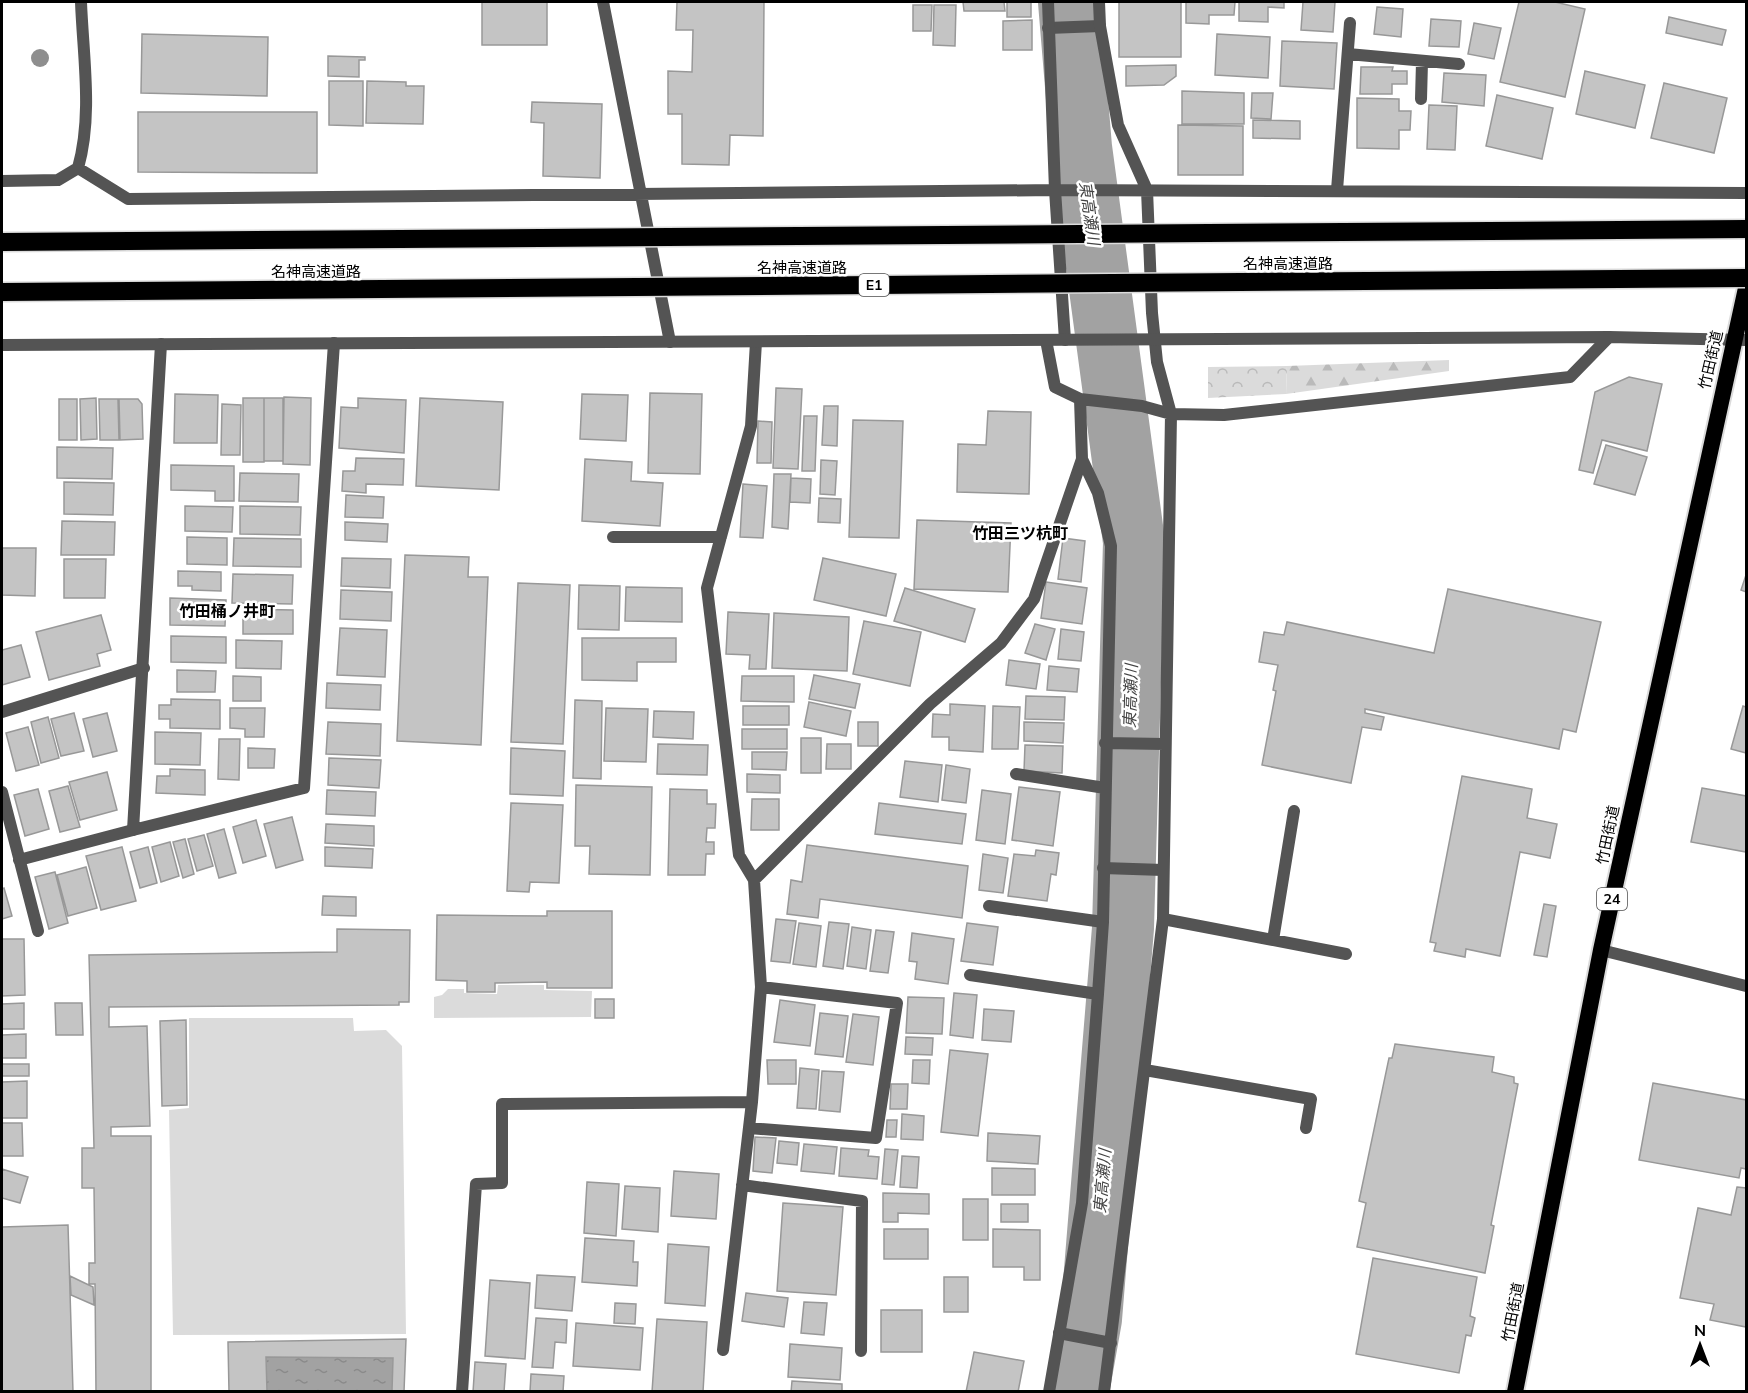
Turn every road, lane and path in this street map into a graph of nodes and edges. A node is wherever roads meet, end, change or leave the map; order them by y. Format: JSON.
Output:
{"nodes":[{"id":1,"x":81,"y":2,"type":"edge"},
{"id":2,"x":603,"y":2,"type":"edge"},
{"id":3,"x":1048,"y":2,"type":"edge"},
{"id":4,"x":1099,"y":2,"type":"edge"},
{"id":5,"x":1350,"y":23,"type":"dead end"},
{"id":6,"x":1100,"y":26,"type":"junction"},
{"id":7,"x":1054,"y":28,"type":"junction"},
{"id":8,"x":1348,"y":54,"type":"junction"},
{"id":9,"x":1422,"y":62,"type":"junction"},
{"id":10,"x":1459,"y":64,"type":"dead end"},
{"id":11,"x":1421,"y":99,"type":"dead end"},
{"id":12,"x":78,"y":168,"type":"junction"},
{"id":13,"x":2,"y":181,"type":"edge"},
{"id":14,"x":1055,"y":190,"type":"junction"},
{"id":15,"x":1147,"y":190,"type":"junction"},
{"id":16,"x":1337,"y":190,"type":"junction"},
{"id":17,"x":1746,"y":193,"type":"edge"},
{"id":18,"x":641,"y":195,"type":"junction"},
{"id":19,"x":1746,"y":229,"type":"edge"},
{"id":20,"x":2,"y":242,"type":"edge"},
{"id":21,"x":1746,"y":278,"type":"edge"},
{"id":22,"x":1746,"y":288,"type":"edge"},
{"id":23,"x":2,"y":292,"type":"edge"},
{"id":24,"x":1608,"y":337,"type":"junction"},
{"id":25,"x":1155,"y":339,"type":"junction"},
{"id":26,"x":1046,"y":340,"type":"junction"},
{"id":27,"x":1065,"y":340,"type":"junction"},
{"id":28,"x":1740,"y":340,"type":"edge"},
{"id":29,"x":670,"y":342,"type":"junction"},
{"id":30,"x":756,"y":342,"type":"junction"},
{"id":31,"x":334,"y":343,"type":"junction"},
{"id":32,"x":161,"y":344,"type":"junction"},
{"id":33,"x":2,"y":345,"type":"edge"},
{"id":34,"x":1084,"y":399,"type":"junction"},
{"id":35,"x":1171,"y":414,"type":"junction"},
{"id":36,"x":1082,"y":459,"type":"junction"},
{"id":37,"x":613,"y":537,"type":"dead end"},
{"id":38,"x":721,"y":537,"type":"junction"},
{"id":39,"x":144,"y":668,"type":"junction"},
{"id":40,"x":2,"y":712,"type":"edge"},
{"id":41,"x":1106,"y":742,"type":"junction"},
{"id":42,"x":1164,"y":744,"type":"junction"},
{"id":43,"x":1016,"y":774,"type":"dead end"},
{"id":44,"x":1106,"y":788,"type":"junction"},
{"id":45,"x":2,"y":792,"type":"edge"},
{"id":46,"x":1294,"y":811,"type":"dead end"},
{"id":47,"x":133,"y":830,"type":"junction"},
{"id":48,"x":19,"y":860,"type":"junction"},
{"id":49,"x":1103,"y":868,"type":"junction"},
{"id":50,"x":1163,"y":870,"type":"junction"},
{"id":51,"x":754,"y":880,"type":"junction"},
{"id":52,"x":989,"y":906,"type":"dead end"},
{"id":53,"x":1163,"y":919,"type":"junction"},
{"id":54,"x":1103,"y":922,"type":"junction"},
{"id":55,"x":38,"y":931,"type":"dead end"},
{"id":56,"x":1273,"y":940,"type":"junction"},
{"id":57,"x":1601,"y":950,"type":"junction"},
{"id":58,"x":1346,"y":954,"type":"dead end"},
{"id":59,"x":970,"y":975,"type":"dead end"},
{"id":60,"x":1746,"y":986,"type":"edge"},
{"id":61,"x":761,"y":987,"type":"junction"},
{"id":62,"x":1098,"y":994,"type":"junction"},
{"id":63,"x":1145,"y":1070,"type":"junction"},
{"id":64,"x":752,"y":1102,"type":"junction"},
{"id":65,"x":749,"y":1128,"type":"junction"},
{"id":66,"x":1306,"y":1128,"type":"dead end"},
{"id":67,"x":742,"y":1185,"type":"junction"},
{"id":68,"x":1059,"y":1333,"type":"junction"},
{"id":69,"x":1111,"y":1343,"type":"junction"},
{"id":70,"x":723,"y":1350,"type":"dead end"},
{"id":71,"x":861,"y":1351,"type":"dead end"},
{"id":72,"x":462,"y":1392,"type":"edge"},
{"id":73,"x":1049,"y":1392,"type":"edge"},
{"id":74,"x":1104,"y":1392,"type":"edge"},
{"id":75,"x":1515,"y":1392,"type":"edge"}],
"edges":[{"from":1,"to":12,"type":"street"},
{"from":2,"to":18,"type":"street"},
{"from":3,"to":7,"type":"street"},
{"from":4,"to":6,"type":"street"},
{"from":5,"to":8,"type":"street"},
{"from":6,"to":7,"type":"street"},
{"from":6,"to":15,"type":"street"},
{"from":7,"to":14,"type":"street"},
{"from":8,"to":9,"type":"street"},
{"from":8,"to":16,"type":"street"},
{"from":9,"to":10,"type":"street"},
{"from":9,"to":11,"type":"street"},
{"from":12,"to":13,"type":"street"},
{"from":12,"to":18,"type":"street"},
{"from":14,"to":15,"type":"street"},
{"from":14,"to":18,"type":"street"},
{"from":14,"to":27,"type":"street"},
{"from":15,"to":16,"type":"street"},
{"from":15,"to":25,"type":"street"},
{"from":16,"to":17,"type":"street"},
{"from":18,"to":29,"type":"street"},
{"from":19,"to":20,"type":"highway","bridge":true},
{"from":21,"to":23,"type":"highway","name":"名神高速道路","number":"E1","bridge":true},
{"from":22,"to":28,"type":"highway","name":"竹田街道","number":"24"},
{"from":24,"to":25,"type":"street"},
{"from":24,"to":28,"type":"street"},
{"from":24,"to":35,"type":"street"},
{"from":25,"to":27,"type":"street"},
{"from":25,"to":35,"type":"street"},
{"from":26,"to":27,"type":"street"},
{"from":26,"to":30,"type":"street"},
{"from":26,"to":34,"type":"street"},
{"from":28,"to":57,"type":"highway","name":"竹田街道","number":"24"},
{"from":29,"to":30,"type":"street"},
{"from":29,"to":31,"type":"street"},
{"from":30,"to":38,"type":"street"},
{"from":31,"to":32,"type":"street"},
{"from":31,"to":47,"type":"street"},
{"from":32,"to":33,"type":"street"},
{"from":32,"to":39,"type":"street"},
{"from":34,"to":35,"type":"street"},
{"from":34,"to":36,"type":"street"},
{"from":35,"to":42,"type":"street"},
{"from":36,"to":41,"type":"street"},
{"from":36,"to":51,"type":"street"},
{"from":37,"to":38,"type":"street"},
{"from":38,"to":51,"type":"street"},
{"from":39,"to":40,"type":"street"},
{"from":39,"to":47,"type":"street"},
{"from":41,"to":42,"type":"street"},
{"from":41,"to":44,"type":"street"},
{"from":42,"to":50,"type":"street"},
{"from":43,"to":44,"type":"street"},
{"from":44,"to":49,"type":"street"},
{"from":45,"to":48,"type":"street"},
{"from":46,"to":56,"type":"street"},
{"from":47,"to":48,"type":"street"},
{"from":48,"to":55,"type":"street"},
{"from":49,"to":50,"type":"street"},
{"from":49,"to":54,"type":"street"},
{"from":50,"to":53,"type":"street"},
{"from":51,"to":61,"type":"street"},
{"from":52,"to":54,"type":"street"},
{"from":53,"to":56,"type":"street"},
{"from":53,"to":63,"type":"street"},
{"from":54,"to":62,"type":"street"},
{"from":56,"to":58,"type":"street"},
{"from":57,"to":60,"type":"street"},
{"from":57,"to":75,"type":"highway","name":"竹田街道","number":"24"},
{"from":59,"to":62,"type":"street"},
{"from":61,"to":64,"type":"street"},
{"from":61,"to":65,"type":"street"},
{"from":62,"to":68,"type":"street"},
{"from":63,"to":66,"type":"street"},
{"from":63,"to":69,"type":"street"},
{"from":64,"to":65,"type":"street"},
{"from":64,"to":72,"type":"street"},
{"from":65,"to":67,"type":"street"},
{"from":67,"to":70,"type":"street"},
{"from":67,"to":71,"type":"street"},
{"from":68,"to":69,"type":"street"},
{"from":68,"to":73,"type":"street"},
{"from":69,"to":74,"type":"street"}]}
